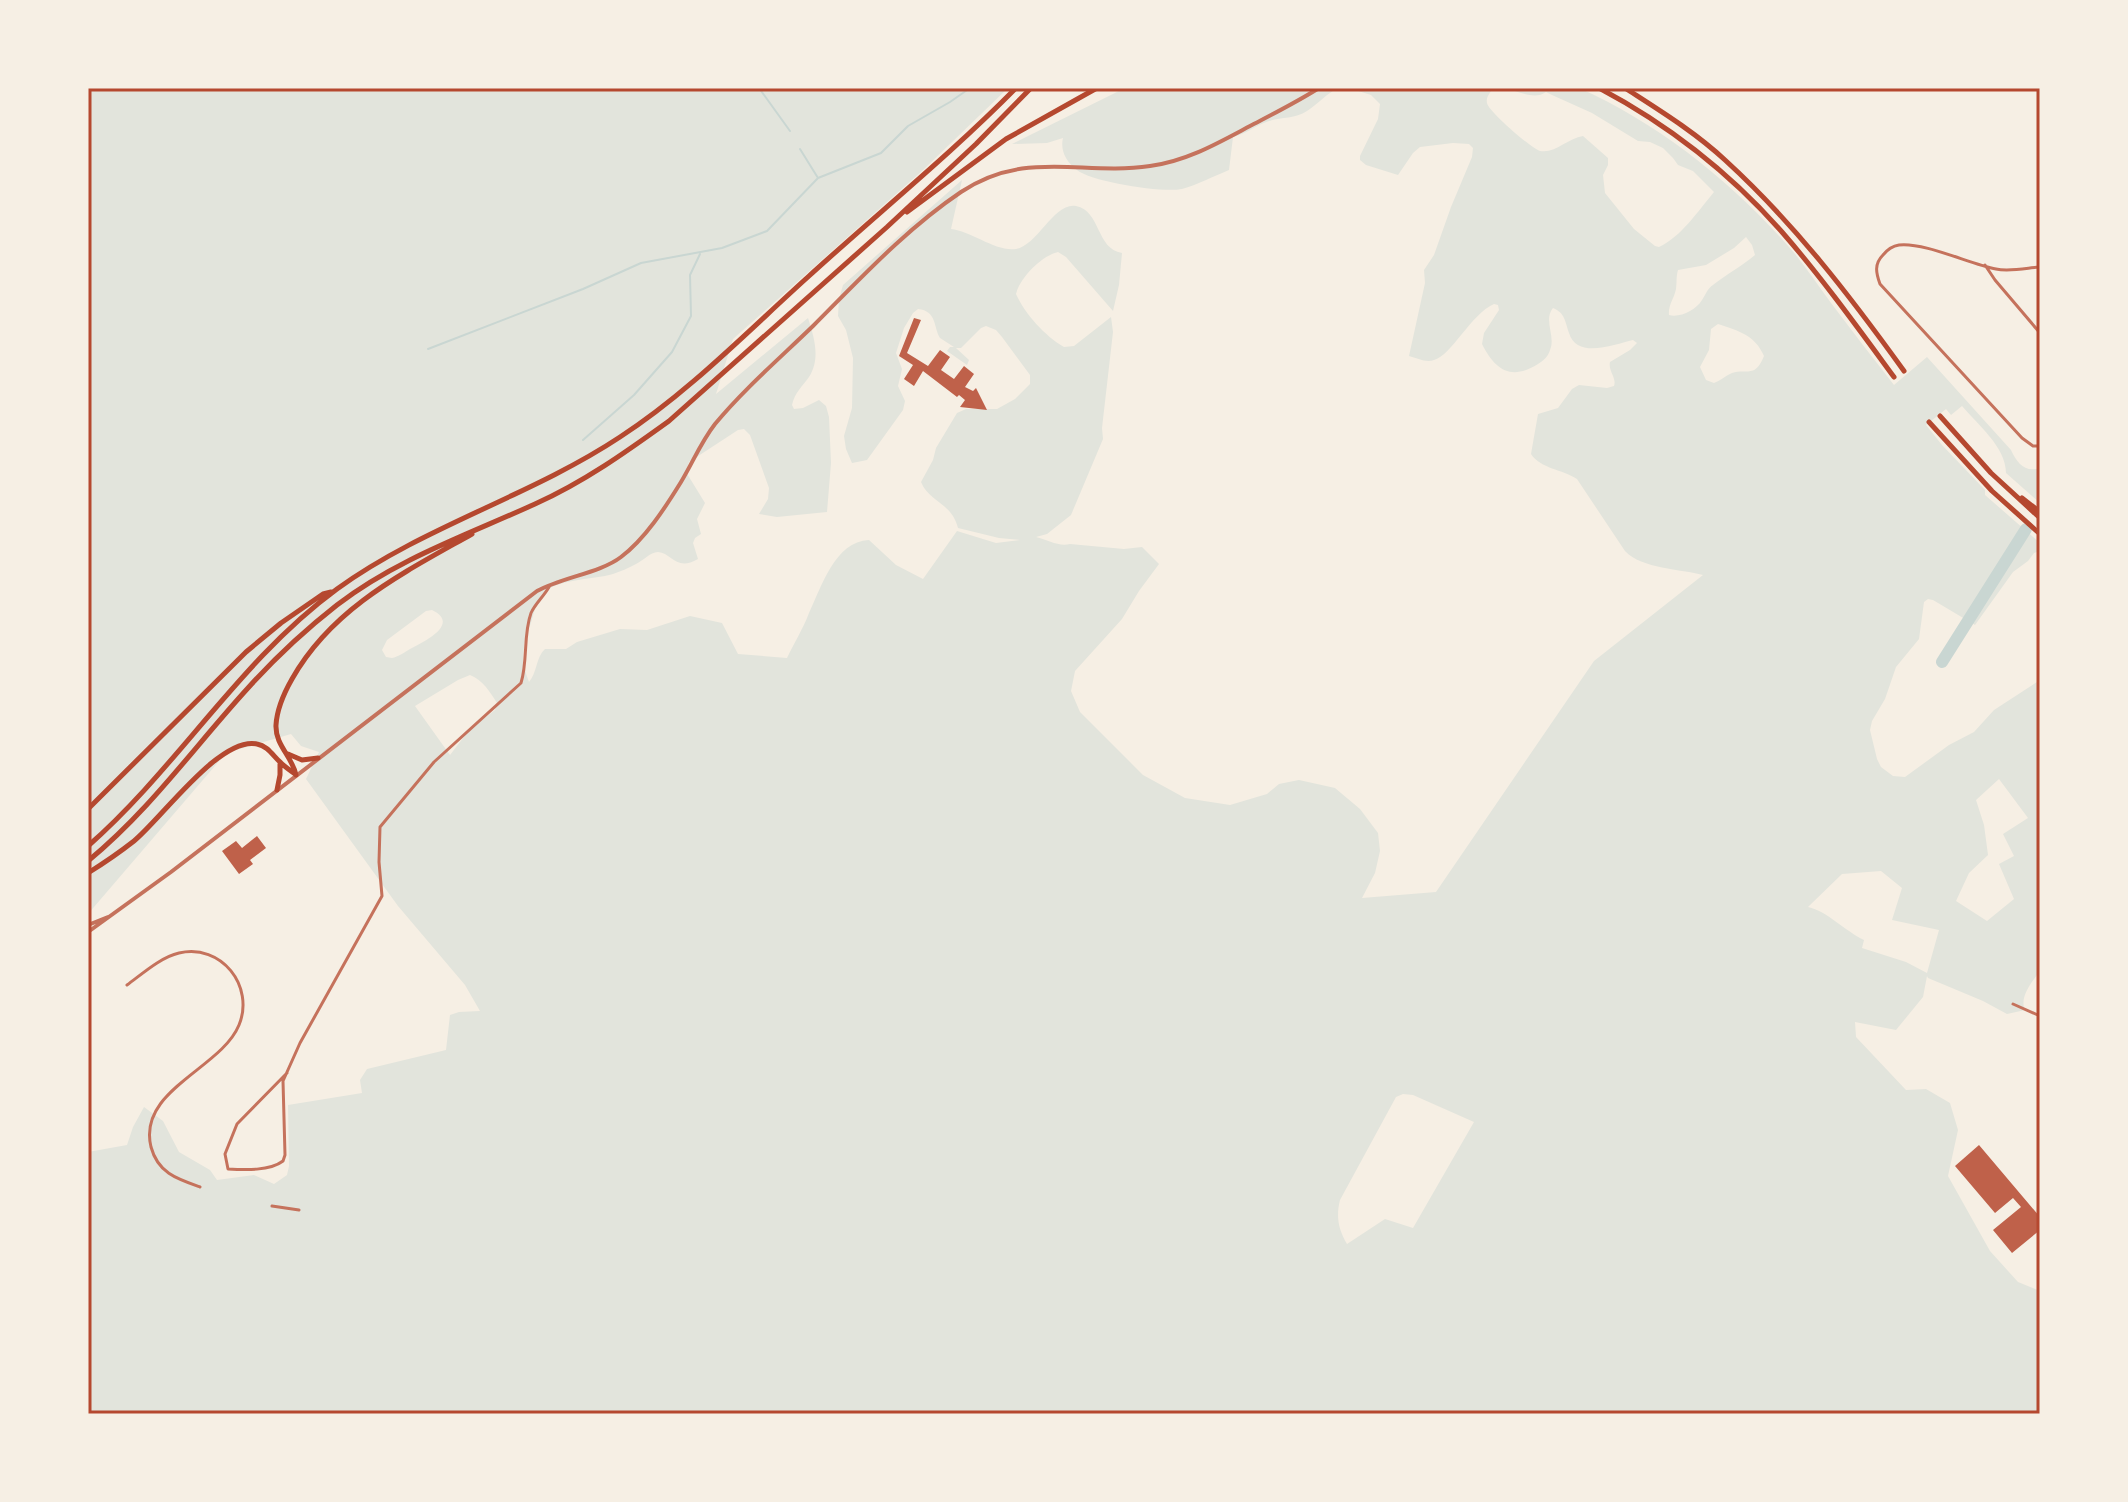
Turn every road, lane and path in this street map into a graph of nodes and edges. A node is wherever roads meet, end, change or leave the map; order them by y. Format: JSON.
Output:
{"nodes":[{"id":1,"x":1016,"y":88,"type":"edge"},
{"id":2,"x":1031,"y":88,"type":"edge"},
{"id":3,"x":1097,"y":88,"type":"edge"},
{"id":4,"x":1319,"y":88,"type":"edge"},
{"id":5,"x":1599,"y":88,"type":"edge"},
{"id":6,"x":1622,"y":88,"type":"edge"},
{"id":7,"x":887,"y":227,"type":"junction"},
{"id":8,"x":1985,"y":265,"type":"junction"},
{"id":9,"x":2040,"y":267,"type":"edge"},
{"id":10,"x":2040,"y":333,"type":"edge"},
{"id":11,"x":1904,"y":371,"type":"dead end"},
{"id":12,"x":1894,"y":377,"type":"dead end"},
{"id":13,"x":1940,"y":416,"type":"dead end"},
{"id":14,"x":1929,"y":422,"type":"dead end"},
{"id":15,"x":2040,"y":446,"type":"edge"},
{"id":16,"x":1991,"y":473,"type":"junction"},
{"id":17,"x":2040,"y":512,"type":"edge"},
{"id":18,"x":2040,"y":518,"type":"edge"},
{"id":19,"x":494,"y":521,"type":"junction"},
{"id":20,"x":2040,"y":534,"type":"edge"},
{"id":21,"x":551,"y":583,"type":"junction"},
{"id":22,"x":336,"y":590,"type":"junction"},
{"id":23,"x":287,"y":754,"type":"junction"},
{"id":24,"x":318,"y":758,"type":"junction"},
{"id":25,"x":280,"y":763,"type":"junction"},
{"id":26,"x":296,"y":775,"type":"junction"},
{"id":27,"x":277,"y":790,"type":"junction"},
{"id":28,"x":88,"y":809,"type":"edge"},
{"id":29,"x":88,"y":846,"type":"edge"},
{"id":30,"x":88,"y":861,"type":"edge"},
{"id":31,"x":88,"y":873,"type":"edge"},
{"id":32,"x":114,"y":914,"type":"junction"},
{"id":33,"x":88,"y":925,"type":"edge"},
{"id":34,"x":88,"y":932,"type":"edge"},
{"id":35,"x":127,"y":985,"type":"dead end"},
{"id":36,"x":2013,"y":1004,"type":"dead end"},
{"id":37,"x":2040,"y":1016,"type":"edge"},
{"id":38,"x":287,"y":1073,"type":"junction"},
{"id":39,"x":200,"y":1187,"type":"dead end"},
{"id":40,"x":272,"y":1206,"type":"dead end"},
{"id":41,"x":299,"y":1210,"type":"dead end"}],
"edges":[{"from":1,"to":22,"type":"highway"},
{"from":2,"to":7,"type":"highway"},
{"from":3,"to":7,"type":"highway"},
{"from":4,"to":21,"type":"street"},
{"from":5,"to":12,"type":"highway"},
{"from":6,"to":11,"type":"highway"},
{"from":7,"to":19,"type":"highway"},
{"from":8,"to":9,"type":"street"},
{"from":8,"to":10,"type":"street"},
{"from":8,"to":15,"type":"street"},
{"from":13,"to":16,"type":"highway"},
{"from":14,"to":20,"type":"highway"},
{"from":16,"to":17,"type":"highway"},
{"from":16,"to":18,"type":"highway"},
{"from":19,"to":23,"type":"highway"},
{"from":19,"to":30,"type":"highway"},
{"from":21,"to":24,"type":"street"},
{"from":21,"to":38,"type":"street"},
{"from":22,"to":28,"type":"highway"},
{"from":22,"to":29,"type":"highway"},
{"from":23,"to":24,"type":"highway"},
{"from":23,"to":26,"type":"highway"},
{"from":24,"to":26,"type":"street"},
{"from":25,"to":26,"type":"highway"},
{"from":25,"to":27,"type":"highway"},
{"from":25,"to":31,"type":"highway"},
{"from":26,"to":27,"type":"street"},
{"from":27,"to":32,"type":"street"},
{"from":32,"to":33,"type":"street"},
{"from":32,"to":34,"type":"street"},
{"from":35,"to":39,"type":"street"},
{"from":36,"to":37,"type":"street"},
{"from":38,"to":38,"type":"street"},
{"from":40,"to":41,"type":"street"}]}
